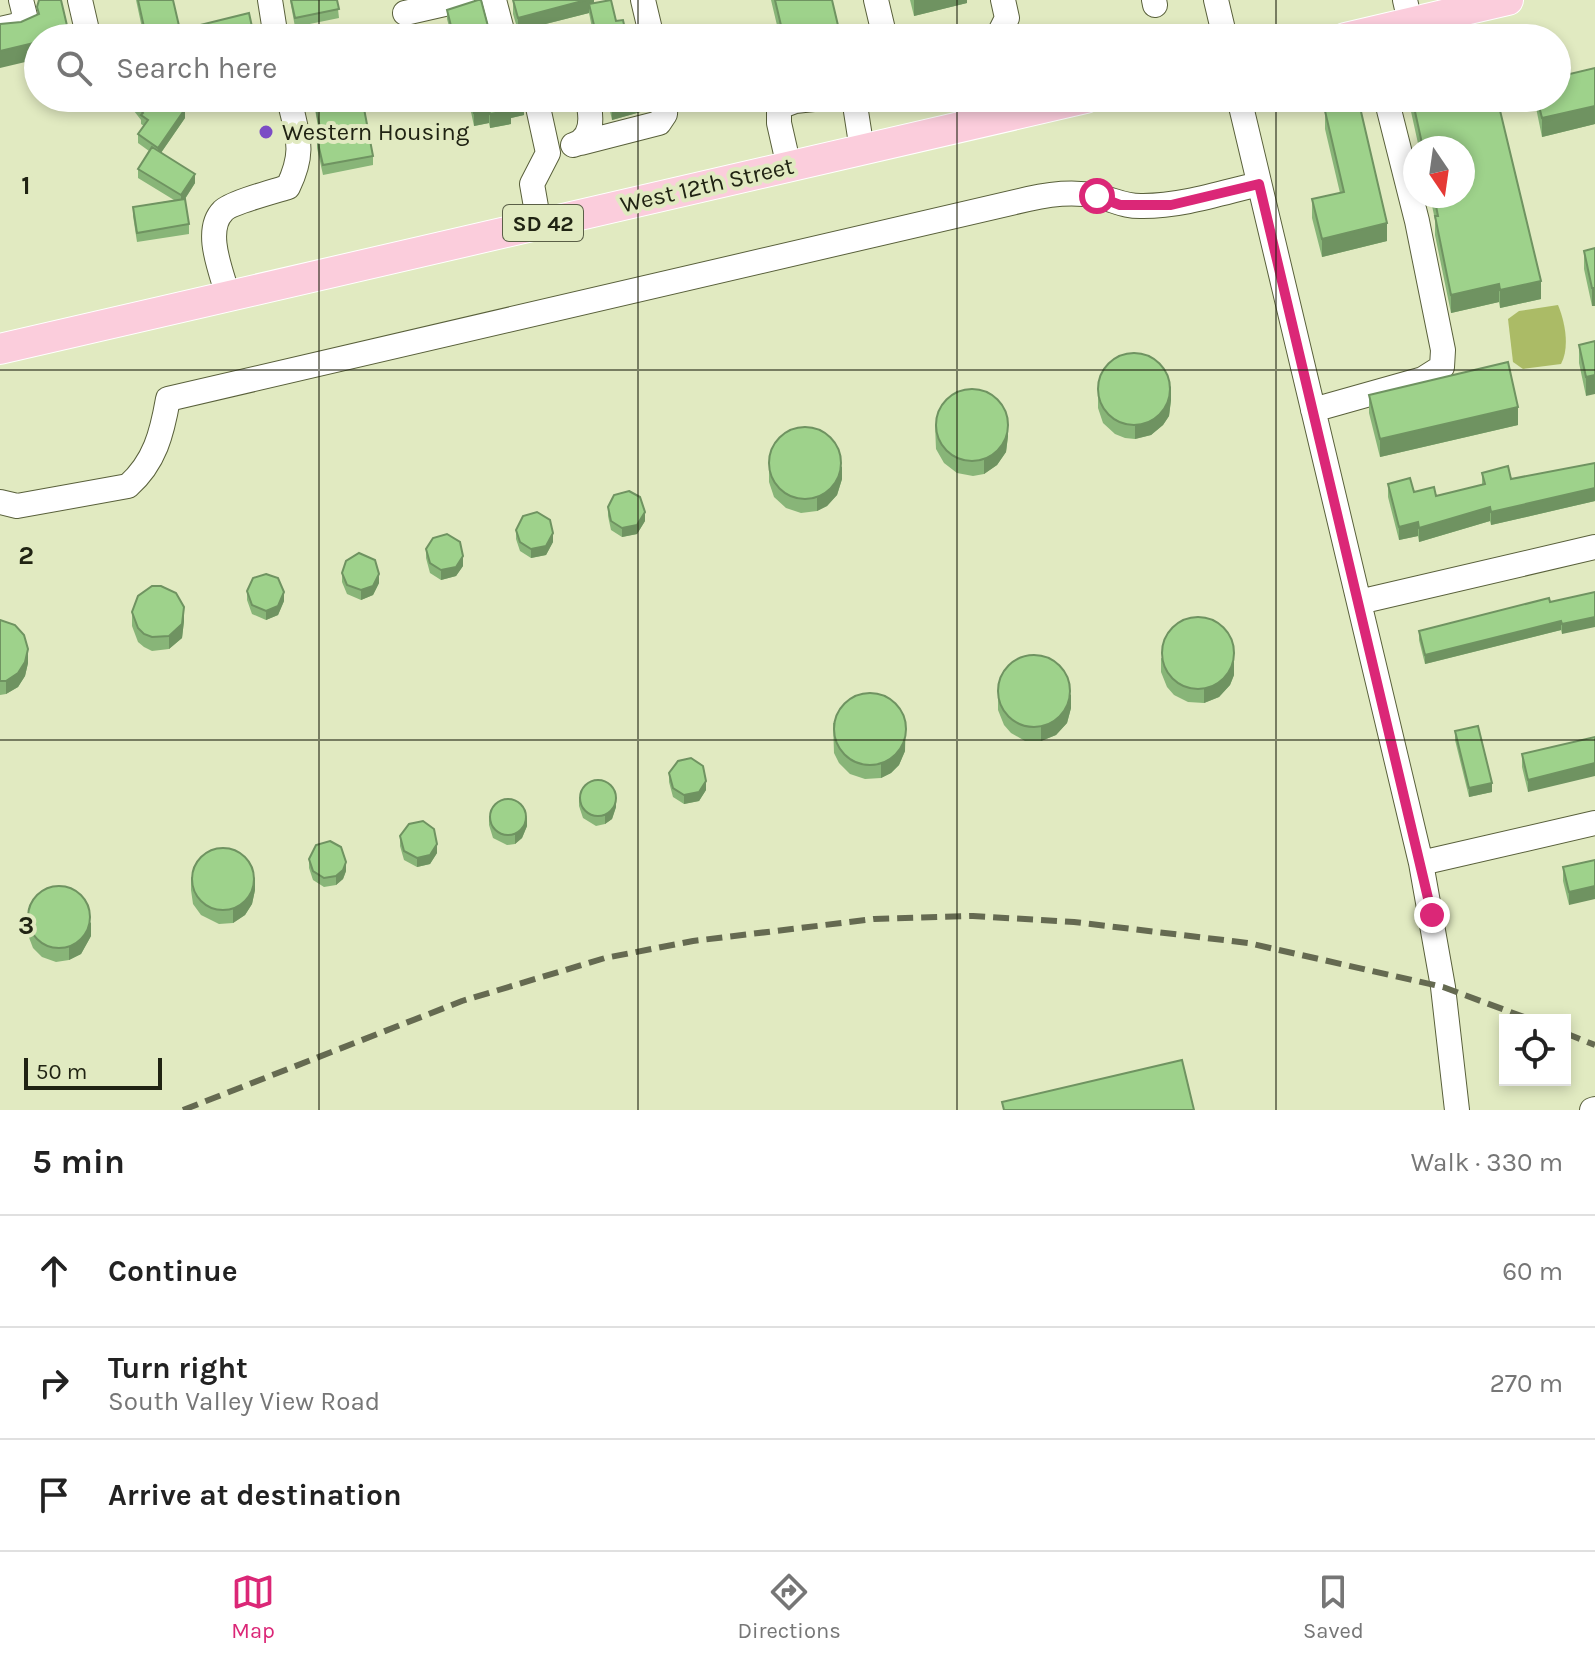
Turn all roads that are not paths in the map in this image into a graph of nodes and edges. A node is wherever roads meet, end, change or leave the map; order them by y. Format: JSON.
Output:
{"nodes":[{"id":1,"x":21,"y":0,"type":"edge"},
{"id":2,"x":80,"y":0,"type":"edge"},
{"id":3,"x":270,"y":0,"type":"edge"},
{"id":4,"x":462,"y":0,"type":"edge"},
{"id":5,"x":494,"y":0,"type":"edge"},
{"id":6,"x":643,"y":0,"type":"edge"},
{"id":7,"x":876,"y":0,"type":"edge"},
{"id":8,"x":1003,"y":0,"type":"edge"},
{"id":9,"x":1216,"y":0,"type":"edge"},
{"id":10,"x":1504,"y":0,"type":"edge"},
{"id":11,"x":1408,"y":11,"type":"edge"},
{"id":12,"x":405,"y":13,"type":"dead end"},
{"id":13,"x":86,"y":24,"type":"edge"},
{"id":14,"x":274,"y":24,"type":"edge"},
{"id":15,"x":500,"y":24,"type":"edge"},
{"id":16,"x":649,"y":24,"type":"edge"},
{"id":17,"x":882,"y":24,"type":"edge"},
{"id":18,"x":1004,"y":24,"type":"edge"},
{"id":19,"x":1222,"y":24,"type":"edge"},
{"id":20,"x":1384,"y":24,"type":"edge"},
{"id":21,"x":0,"y":29,"type":"edge"},
{"id":22,"x":292,"y":112,"type":"edge"},
{"id":23,"x":539,"y":112,"type":"edge"},
{"id":24,"x":591,"y":112,"type":"edge"},
{"id":25,"x":665,"y":112,"type":"edge"},
{"id":26,"x":779,"y":112,"type":"edge"},
{"id":27,"x":854,"y":112,"type":"edge"},
{"id":28,"x":1026,"y":112,"type":"edge"},
{"id":29,"x":1242,"y":112,"type":"edge"},
{"id":30,"x":1390,"y":112,"type":"edge"},
{"id":31,"x":581,"y":143,"type":"junction"},
{"id":32,"x":862,"y":150,"type":"junction"},
{"id":33,"x":548,"y":153,"type":"junction"},
{"id":34,"x":789,"y":167,"type":"junction"},
{"id":35,"x":1259,"y":184,"type":"junction"},
{"id":36,"x":539,"y":224,"type":"junction"},
{"id":37,"x":228,"y":296,"type":"junction"},
{"id":38,"x":0,"y":349,"type":"edge"},
{"id":39,"x":1313,"y":410,"type":"junction"},
{"id":40,"x":0,"y":502,"type":"edge"},
{"id":41,"x":1595,"y":547,"type":"edge"},
{"id":42,"x":1359,"y":602,"type":"junction"},
{"id":43,"x":1595,"y":823,"type":"edge"},
{"id":44,"x":1421,"y":863,"type":"junction"},
{"id":45,"x":1457,"y":1110,"type":"edge"}],
"edges":[{"from":1,"to":21,"type":"street"},
{"from":2,"to":13,"type":"street"},
{"from":3,"to":14,"type":"street"},
{"from":4,"to":12,"type":"street"},
{"from":5,"to":15,"type":"street"},
{"from":6,"to":16,"type":"street"},
{"from":7,"to":17,"type":"street"},
{"from":8,"to":18,"type":"street"},
{"from":9,"to":19,"type":"street"},
{"from":10,"to":11,"type":"main road"},
{"from":11,"to":20,"type":"main road"},
{"from":22,"to":37,"type":"street"},
{"from":23,"to":33,"type":"street"},
{"from":24,"to":31,"type":"street"},
{"from":25,"to":31,"type":"street"},
{"from":26,"to":34,"type":"street"},
{"from":27,"to":32,"type":"street"},
{"from":28,"to":32,"type":"main road","name":"West 12th Street","number":"SD 42"},
{"from":29,"to":35,"type":"street"},
{"from":30,"to":39,"type":"street"},
{"from":31,"to":33,"type":"street"},
{"from":32,"to":34,"type":"main road","name":"West 12th Street","number":"SD 42"},
{"from":33,"to":36,"type":"street"},
{"from":34,"to":36,"type":"main road","name":"West 12th Street","number":"SD 42"},
{"from":35,"to":39,"type":"street"},
{"from":35,"to":40,"type":"street"},
{"from":36,"to":37,"type":"main road","name":"West 12th Street","number":"SD 42"},
{"from":37,"to":38,"type":"main road","name":"West 12th Street","number":"SD 42"},
{"from":39,"to":42,"type":"street"},
{"from":41,"to":42,"type":"street"},
{"from":42,"to":44,"type":"street"},
{"from":43,"to":44,"type":"street"},
{"from":44,"to":45,"type":"street"}]}
